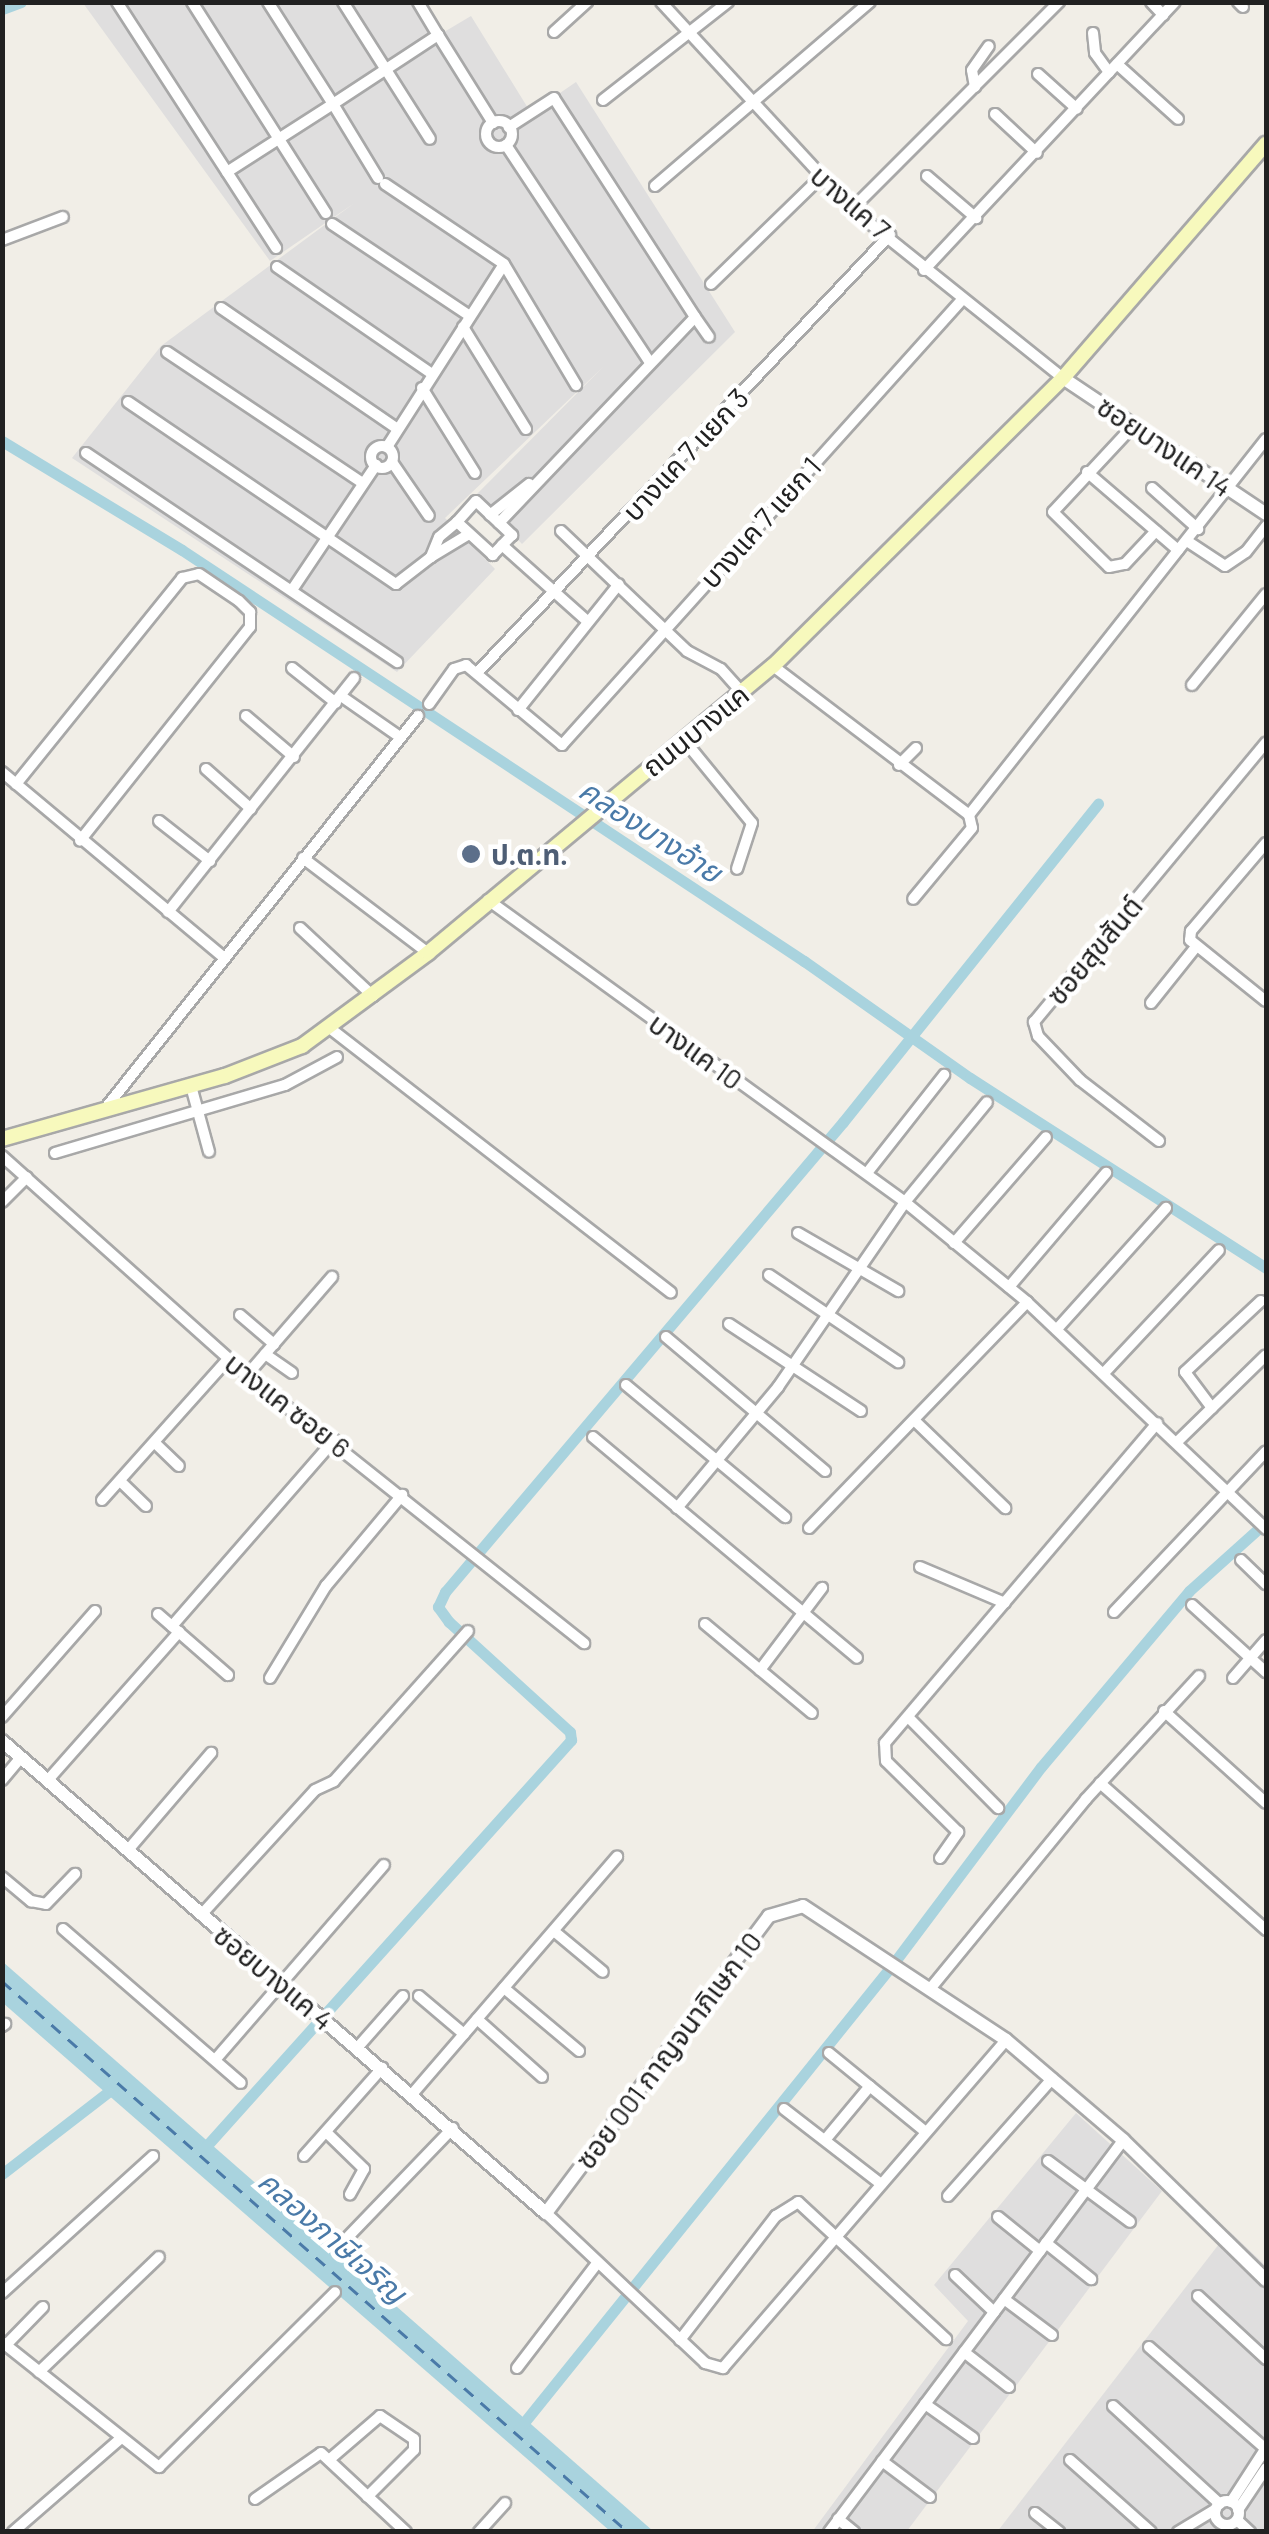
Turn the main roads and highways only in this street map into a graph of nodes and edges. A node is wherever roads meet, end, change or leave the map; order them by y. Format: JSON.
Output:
{"nodes":[{"id":1,"x":1266,"y":144,"type":"edge"},
{"id":2,"x":2,"y":1139,"type":"edge"}],
"edges":[{"from":1,"to":2,"type":"main road","name":"ถนนบางแค"}]}
